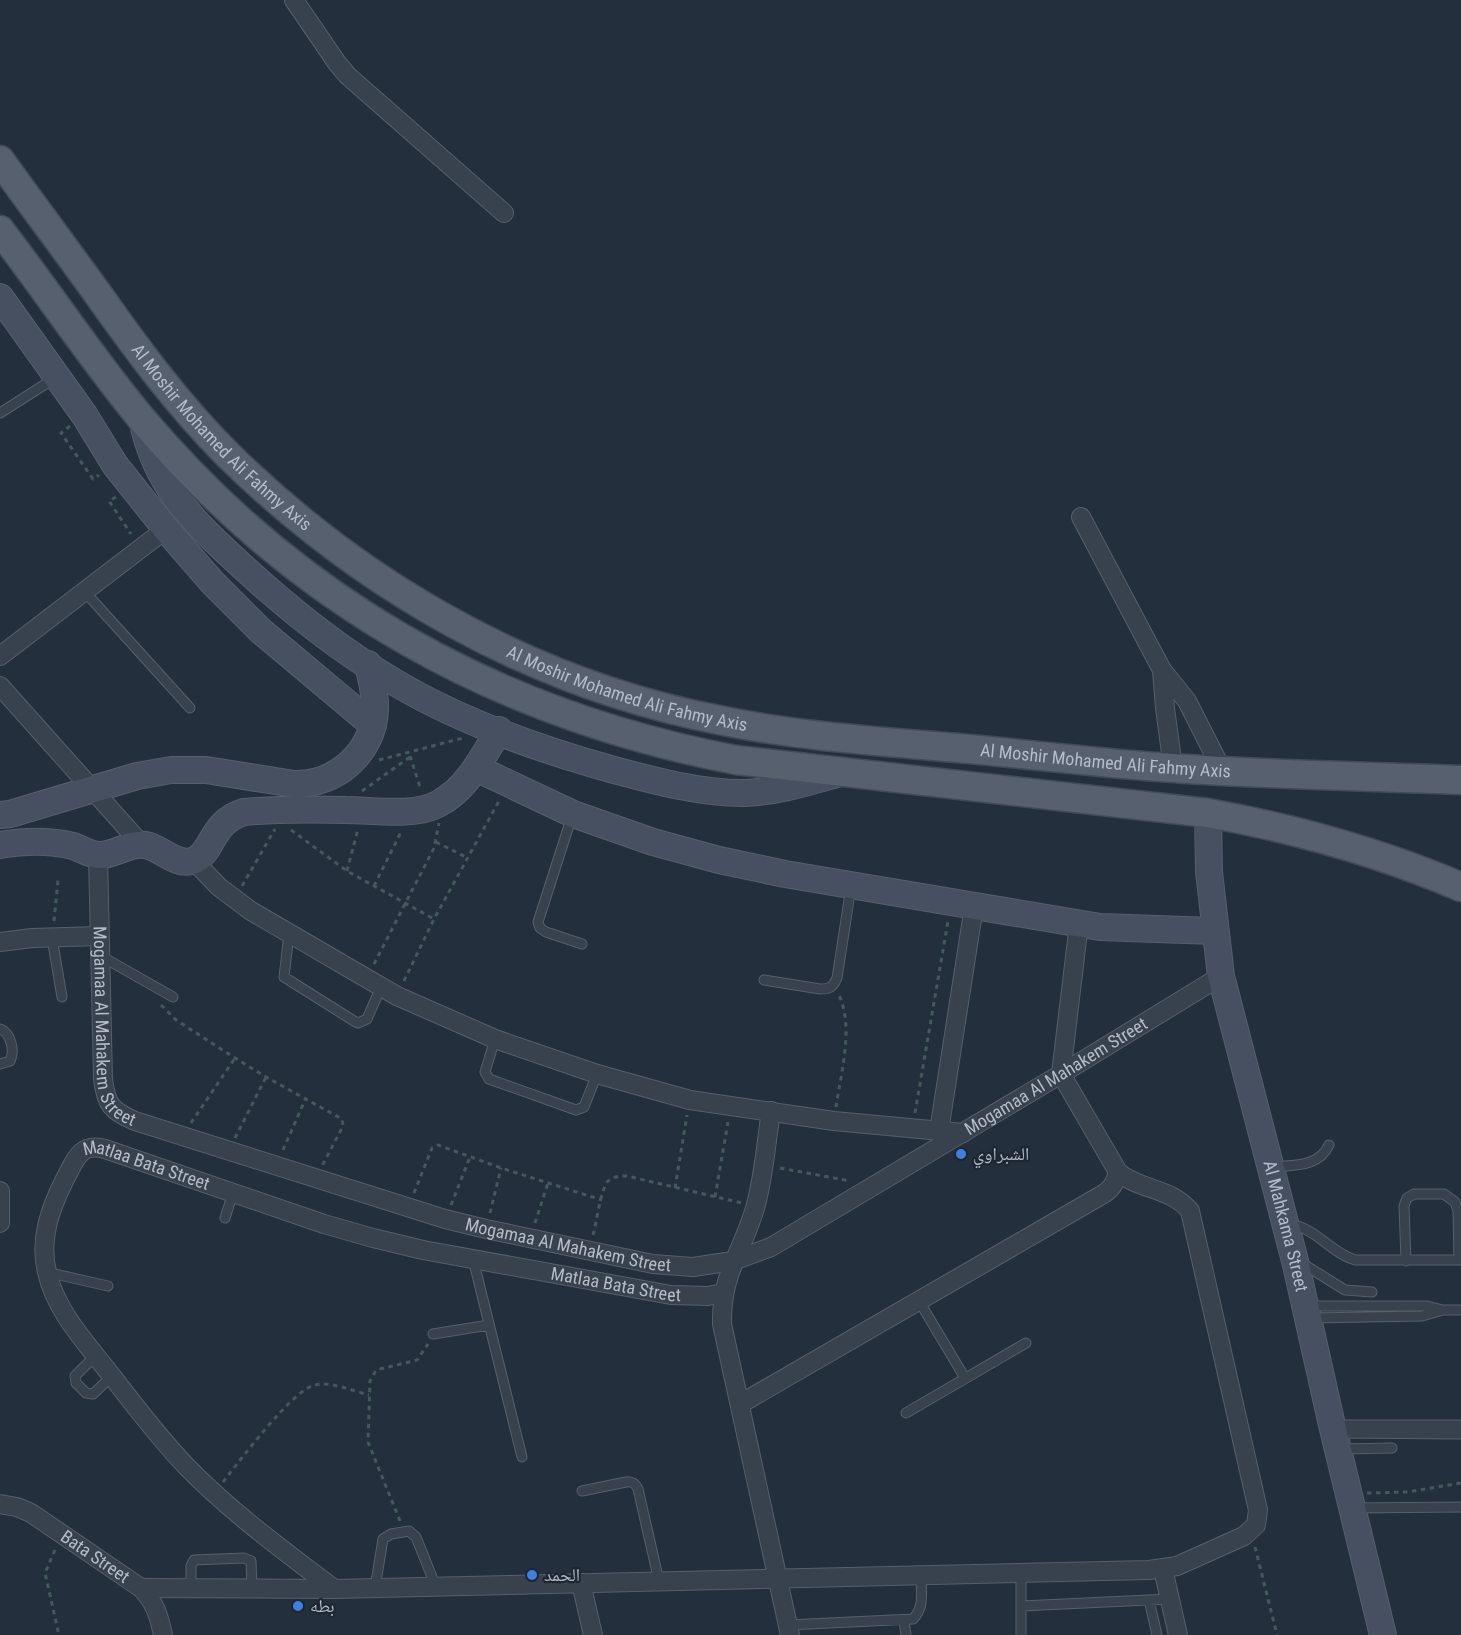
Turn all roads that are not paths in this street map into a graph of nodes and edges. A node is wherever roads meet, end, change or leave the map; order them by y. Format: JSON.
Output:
{"nodes":[{"id":1,"x":294,"y":0,"type":"edge"},
{"id":2,"x":0,"y":160,"type":"edge"},
{"id":3,"x":504,"y":213,"type":"dead end"},
{"id":4,"x":0,"y":230,"type":"edge"},
{"id":5,"x":0,"y":297,"type":"edge"},
{"id":6,"x":57,"y":376,"type":"junction"},
{"id":7,"x":0,"y":413,"type":"edge"},
{"id":8,"x":142,"y":419,"type":"junction"},
{"id":9,"x":1081,"y":517,"type":"dead end"},
{"id":10,"x":166,"y":529,"type":"junction"},
{"id":11,"x":85,"y":591,"type":"junction"},
{"id":12,"x":0,"y":656,"type":"edge"},
{"id":13,"x":368,"y":664,"type":"junction"},
{"id":14,"x":1162,"y":670,"type":"junction"},
{"id":15,"x":4,"y":698,"type":"edge"},
{"id":16,"x":190,"y":708,"type":"dead end"},
{"id":17,"x":373,"y":725,"type":"junction"},
{"id":18,"x":499,"y":730,"type":"junction"},
{"id":19,"x":476,"y":768,"type":"junction"},
{"id":20,"x":1173,"y":768,"type":"junction"},
{"id":21,"x":1222,"y":770,"type":"junction"},
{"id":22,"x":840,"y":773,"type":"junction"},
{"id":23,"x":1461,"y":780,"type":"edge"},
{"id":24,"x":281,"y":782,"type":"junction"},
{"id":25,"x":92,"y":790,"type":"junction"},
{"id":26,"x":281,"y":813,"type":"junction"},
{"id":27,"x":1208,"y":813,"type":"junction"},
{"id":28,"x":573,"y":814,"type":"junction"},
{"id":29,"x":5,"y":815,"type":"edge"},
{"id":30,"x":8,"y":843,"type":"edge"},
{"id":31,"x":142,"y":845,"type":"junction"},
{"id":32,"x":98,"y":855,"type":"junction"},
{"id":33,"x":194,"y":861,"type":"junction"},
{"id":34,"x":852,"y":885,"type":"junction"},
{"id":35,"x":1461,"y":887,"type":"edge"},
{"id":36,"x":963,"y":904,"type":"junction"},
{"id":37,"x":1079,"y":923,"type":"junction"},
{"id":38,"x":1215,"y":931,"type":"junction"},
{"id":39,"x":289,"y":934,"type":"junction"},
{"id":40,"x":99,"y":936,"type":"junction"},
{"id":41,"x":52,"y":938,"type":"junction"},
{"id":42,"x":0,"y":942,"type":"edge"},
{"id":43,"x":582,"y":944,"type":"dead end"},
{"id":44,"x":99,"y":955,"type":"junction"},
{"id":45,"x":1221,"y":976,"type":"junction"},
{"id":46,"x":764,"y":980,"type":"dead end"},
{"id":47,"x":382,"y":987,"type":"junction"},
{"id":48,"x":62,"y":997,"type":"dead end"},
{"id":49,"x":173,"y":997,"type":"dead end"},
{"id":50,"x":0,"y":1029,"type":"edge"},
{"id":51,"x":495,"y":1039,"type":"junction"},
{"id":52,"x":0,"y":1064,"type":"edge"},
{"id":53,"x":597,"y":1074,"type":"junction"},
{"id":54,"x":1061,"y":1074,"type":"junction"},
{"id":55,"x":771,"y":1111,"type":"junction"},
{"id":56,"x":939,"y":1131,"type":"junction"},
{"id":57,"x":963,"y":1133,"type":"junction"},
{"id":58,"x":1329,"y":1145,"type":"dead end"},
{"id":59,"x":1271,"y":1168,"type":"junction"},
{"id":60,"x":1118,"y":1172,"type":"junction"},
{"id":61,"x":0,"y":1191,"type":"edge"},
{"id":62,"x":233,"y":1193,"type":"junction"},
{"id":63,"x":225,"y":1218,"type":"dead end"},
{"id":64,"x":0,"y":1222,"type":"edge"},
{"id":65,"x":1285,"y":1224,"type":"junction"},
{"id":66,"x":473,"y":1259,"type":"junction"},
{"id":67,"x":1295,"y":1260,"type":"junction"},
{"id":68,"x":1460,"y":1260,"type":"edge"},
{"id":69,"x":733,"y":1261,"type":"junction"},
{"id":70,"x":1406,"y":1261,"type":"junction"},
{"id":71,"x":46,"y":1272,"type":"junction"},
{"id":72,"x":108,"y":1286,"type":"dead end"},
{"id":73,"x":1372,"y":1292,"type":"dead end"},
{"id":74,"x":723,"y":1293,"type":"junction"},
{"id":75,"x":919,"y":1301,"type":"junction"},
{"id":76,"x":1461,"y":1310,"type":"edge"},
{"id":77,"x":1308,"y":1312,"type":"junction"},
{"id":78,"x":489,"y":1325,"type":"junction"},
{"id":79,"x":433,"y":1334,"type":"road end"},
{"id":80,"x":1026,"y":1343,"type":"dead end"},
{"id":81,"x":96,"y":1355,"type":"junction"},
{"id":82,"x":112,"y":1376,"type":"junction"},
{"id":83,"x":965,"y":1378,"type":"junction"},
{"id":84,"x":740,"y":1404,"type":"junction"},
{"id":85,"x":906,"y":1413,"type":"dead end"},
{"id":86,"x":1461,"y":1425,"type":"edge"},
{"id":87,"x":1461,"y":1434,"type":"edge"},
{"id":88,"x":1334,"y":1436,"type":"junction"},
{"id":89,"x":1392,"y":1448,"type":"dead end"},
{"id":90,"x":522,"y":1457,"type":"dead end"},
{"id":91,"x":582,"y":1491,"type":"dead end"},
{"id":92,"x":1350,"y":1501,"type":"junction"},
{"id":93,"x":0,"y":1504,"type":"edge"},
{"id":94,"x":1461,"y":1507,"type":"edge"},
{"id":95,"x":1163,"y":1569,"type":"junction"},
{"id":96,"x":1021,"y":1574,"type":"junction"},
{"id":97,"x":921,"y":1575,"type":"junction"},
{"id":98,"x":777,"y":1578,"type":"junction"},
{"id":99,"x":659,"y":1581,"type":"junction"},
{"id":100,"x":581,"y":1583,"type":"junction"},
{"id":101,"x":436,"y":1587,"type":"junction"},
{"id":102,"x":141,"y":1588,"type":"junction"},
{"id":103,"x":192,"y":1588,"type":"junction"},
{"id":104,"x":252,"y":1588,"type":"junction"},
{"id":105,"x":375,"y":1588,"type":"junction"},
{"id":106,"x":334,"y":1589,"type":"junction"},
{"id":107,"x":1170,"y":1599,"type":"junction"},
{"id":108,"x":1149,"y":1600,"type":"junction"},
{"id":109,"x":1021,"y":1606,"type":"junction"},
{"id":110,"x":904,"y":1621,"type":"junction"},
{"id":111,"x":789,"y":1630,"type":"edge"},
{"id":112,"x":164,"y":1635,"type":"edge"},
{"id":113,"x":593,"y":1635,"type":"edge"},
{"id":114,"x":906,"y":1635,"type":"edge"},
{"id":115,"x":1021,"y":1635,"type":"edge"},
{"id":116,"x":1156,"y":1635,"type":"edge"},
{"id":117,"x":1178,"y":1635,"type":"edge"},
{"id":118,"x":1383,"y":1635,"type":"edge"}],
"edges":[{"from":1,"to":3,"type":"street"},
{"from":2,"to":20,"type":"main road","name":"Al Moshir Mohamed Ali Fahmy Axis"},
{"from":4,"to":8,"type":"main road"},
{"from":5,"to":6,"type":"street"},
{"from":6,"to":7,"type":"lane"},
{"from":6,"to":10,"type":"street"},
{"from":8,"to":13,"type":"street"},
{"from":8,"to":22,"type":"main road"},
{"from":9,"to":14,"type":"street"},
{"from":10,"to":11,"type":"street"},
{"from":10,"to":17,"type":"street"},
{"from":11,"to":12,"type":"street"},
{"from":11,"to":16,"type":"lane"},
{"from":13,"to":17,"type":"street"},
{"from":13,"to":18,"type":"street"},
{"from":14,"to":20,"type":"street"},
{"from":14,"to":21,"type":"street"},
{"from":15,"to":25,"type":"street"},
{"from":17,"to":24,"type":"street"},
{"from":18,"to":19,"type":"street"},
{"from":18,"to":22,"type":"street"},
{"from":19,"to":26,"type":"street"},
{"from":19,"to":28,"type":"street"},
{"from":20,"to":21,"type":"main road","name":"Al Moshir Mohamed Ali Fahmy Axis"},
{"from":21,"to":23,"type":"main road","name":"Al Moshir Mohamed Ali Fahmy Axis"},
{"from":22,"to":27,"type":"main road"},
{"from":24,"to":25,"type":"street"},
{"from":24,"to":26,"type":"street"},
{"from":25,"to":29,"type":"street"},
{"from":25,"to":31,"type":"street"},
{"from":26,"to":33,"type":"street"},
{"from":27,"to":35,"type":"main road"},
{"from":27,"to":38,"type":"street","name":"Al Mahkama Street"},
{"from":28,"to":34,"type":"street"},
{"from":28,"to":43,"type":"lane"},
{"from":29,"to":30,"type":"street"},
{"from":30,"to":32,"type":"street"},
{"from":31,"to":32,"type":"street"},
{"from":31,"to":33,"type":"street"},
{"from":32,"to":40,"type":"street","name":"Mogamaa Al Mahakem Street"},
{"from":33,"to":39,"type":"street"},
{"from":34,"to":36,"type":"street"},
{"from":34,"to":46,"type":"lane"},
{"from":36,"to":37,"type":"street"},
{"from":36,"to":56,"type":"street"},
{"from":37,"to":38,"type":"street"},
{"from":37,"to":54,"type":"street"},
{"from":38,"to":45,"type":"street","name":"Al Mahkama Street"},
{"from":39,"to":47,"type":"street"},
{"from":39,"to":47,"type":"lane"},
{"from":40,"to":41,"type":"street"},
{"from":40,"to":44,"type":"street","name":"Mogamaa Al Mahakem Street"},
{"from":41,"to":42,"type":"street"},
{"from":41,"to":48,"type":"lane"},
{"from":44,"to":49,"type":"lane"},
{"from":44,"to":69,"type":"street","name":"Mogamaa Al Mahakem Street"},
{"from":45,"to":54,"type":"street","name":"Mogamaa Al Mahakem Street"},
{"from":45,"to":59,"type":"street","name":"Al Mahkama Street"},
{"from":47,"to":51,"type":"street"},
{"from":50,"to":52,"type":"lane"},
{"from":51,"to":53,"type":"street"},
{"from":51,"to":53,"type":"lane"},
{"from":53,"to":55,"type":"street"},
{"from":54,"to":57,"type":"street","name":"Mogamaa Al Mahakem Street"},
{"from":54,"to":60,"type":"street"},
{"from":55,"to":56,"type":"street"},
{"from":55,"to":69,"type":"street"},
{"from":56,"to":57,"type":"street"},
{"from":57,"to":69,"type":"street","name":"Mogamaa Al Mahakem Street"},
{"from":58,"to":59,"type":"lane"},
{"from":59,"to":65,"type":"street","name":"Al Mahkama Street"},
{"from":60,"to":75,"type":"street"},
{"from":60,"to":95,"type":"street"},
{"from":61,"to":64,"type":"street"},
{"from":62,"to":63,"type":"lane"},
{"from":62,"to":66,"type":"street","name":"Matlaa Bata Street"},
{"from":62,"to":71,"type":"street","name":"Matlaa Bata Street"},
{"from":65,"to":67,"type":"street","name":"Al Mahkama Street"},
{"from":65,"to":70,"type":"lane"},
{"from":66,"to":74,"type":"street","name":"Matlaa Bata Street"},
{"from":66,"to":78,"type":"lane"},
{"from":67,"to":73,"type":"lane"},
{"from":67,"to":77,"type":"street","name":"Al Mahkama Street"},
{"from":68,"to":70,"type":"lane"},
{"from":68,"to":70,"type":"lane"},
{"from":69,"to":74,"type":"street"},
{"from":71,"to":72,"type":"lane"},
{"from":71,"to":81,"type":"street","name":"Matlaa Bata Street"},
{"from":74,"to":84,"type":"street"},
{"from":75,"to":83,"type":"lane"},
{"from":75,"to":84,"type":"street"},
{"from":76,"to":77,"type":"lane"},
{"from":77,"to":88,"type":"street","name":"Al Mahkama Street"},
{"from":78,"to":79,"type":"lane"},
{"from":78,"to":90,"type":"lane"},
{"from":80,"to":83,"type":"lane"},
{"from":81,"to":82,"type":"street","name":"Matlaa Bata Street"},
{"from":81,"to":82,"type":"lane"},
{"from":82,"to":106,"type":"street","name":"Matlaa Bata Street"},
{"from":83,"to":85,"type":"lane"},
{"from":84,"to":98,"type":"street"},
{"from":86,"to":88,"type":"lane"},
{"from":87,"to":88,"type":"lane"},
{"from":88,"to":89,"type":"lane"},
{"from":88,"to":92,"type":"street","name":"Al Mahkama Street"},
{"from":91,"to":99,"type":"lane"},
{"from":92,"to":94,"type":"lane"},
{"from":92,"to":118,"type":"street","name":"Al Mahkama Street"},
{"from":93,"to":102,"type":"street","name":"Bata Street"},
{"from":95,"to":96,"type":"street"},
{"from":95,"to":107,"type":"street"},
{"from":96,"to":97,"type":"street"},
{"from":96,"to":109,"type":"lane"},
{"from":97,"to":98,"type":"street"},
{"from":97,"to":110,"type":"lane"},
{"from":98,"to":99,"type":"street"},
{"from":98,"to":111,"type":"street"},
{"from":99,"to":100,"type":"street"},
{"from":100,"to":101,"type":"street"},
{"from":100,"to":113,"type":"street"},
{"from":101,"to":105,"type":"street"},
{"from":101,"to":105,"type":"lane"},
{"from":102,"to":103,"type":"street"},
{"from":102,"to":112,"type":"street","name":"Bata Street"},
{"from":103,"to":104,"type":"street"},
{"from":103,"to":104,"type":"lane"},
{"from":104,"to":106,"type":"street"},
{"from":105,"to":106,"type":"street"},
{"from":107,"to":108,"type":"lane"},
{"from":107,"to":117,"type":"street"},
{"from":108,"to":109,"type":"lane"},
{"from":108,"to":116,"type":"lane"},
{"from":109,"to":115,"type":"lane"},
{"from":110,"to":111,"type":"lane"},
{"from":110,"to":114,"type":"lane"}]}
